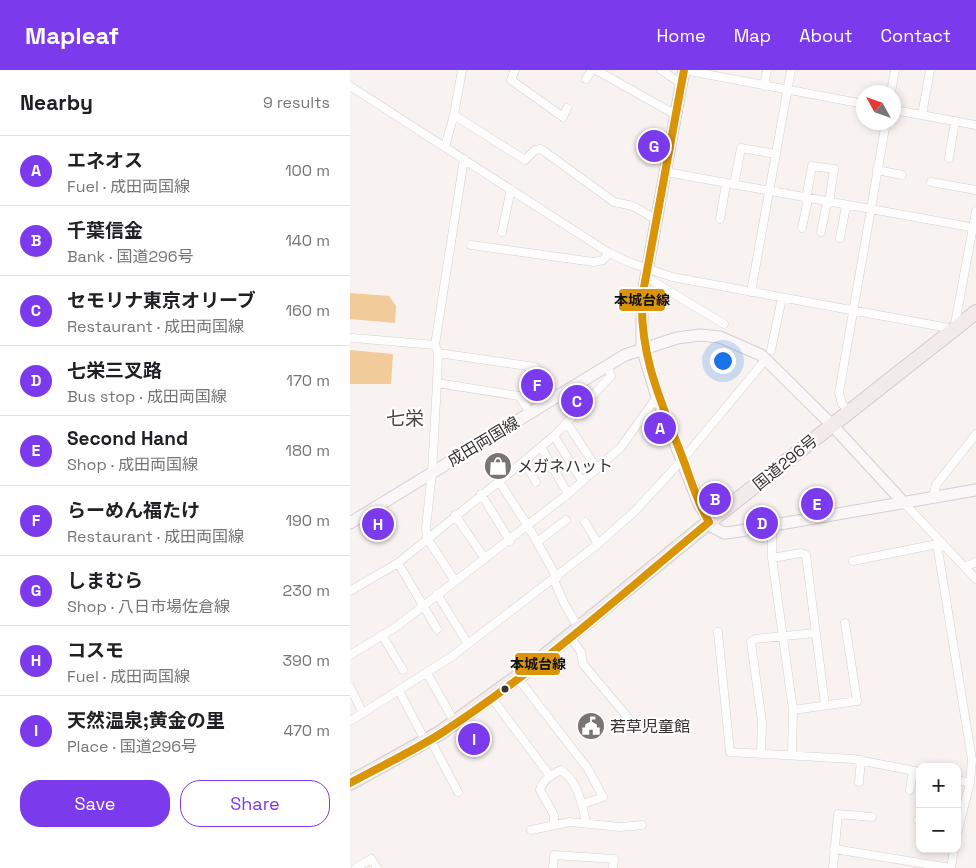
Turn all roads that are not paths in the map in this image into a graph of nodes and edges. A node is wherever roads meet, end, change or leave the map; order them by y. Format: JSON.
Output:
{"nodes":[{"id":1,"x":462,"y":70,"type":"edge"},
{"id":2,"x":515,"y":70,"type":"edge"},
{"id":3,"x":592,"y":70,"type":"edge"},
{"id":4,"x":596,"y":70,"type":"edge"},
{"id":5,"x":661,"y":70,"type":"edge"},
{"id":6,"x":684,"y":70,"type":"edge"},
{"id":7,"x":767,"y":70,"type":"edge"},
{"id":8,"x":791,"y":70,"type":"edge"},
{"id":9,"x":895,"y":70,"type":"edge"},
{"id":10,"x":930,"y":70,"type":"edge"},
{"id":11,"x":586,"y":79,"type":"dead end"},
{"id":12,"x":682,"y":84,"type":"junction"},
{"id":13,"x":892,"y":85,"type":"edge"},
{"id":14,"x":350,"y":86,"type":"edge"},
{"id":15,"x":764,"y":86,"type":"junction"},
{"id":16,"x":787,"y":91,"type":"junction"},
{"id":17,"x":856,"y":103,"type":"edge"},
{"id":18,"x":567,"y":108,"type":"dead end"},
{"id":19,"x":901,"y":111,"type":"edge"},
{"id":20,"x":922,"y":114,"type":"junction"},
{"id":21,"x":454,"y":115,"type":"junction"},
{"id":22,"x":676,"y":115,"type":"junction"},
{"id":23,"x":955,"y":121,"type":"junction"},
{"id":24,"x":976,"y":125,"type":"edge"},
{"id":25,"x":884,"y":130,"type":"edge"},
{"id":26,"x":445,"y":147,"type":"junction"},
{"id":27,"x":776,"y":154,"type":"junction"},
{"id":28,"x":949,"y":158,"type":"dead end"},
{"id":29,"x":464,"y":159,"type":"junction"},
{"id":30,"x":877,"y":170,"type":"junction"},
{"id":31,"x":666,"y":172,"type":"junction"},
{"id":32,"x":902,"y":175,"type":"dead end"},
{"id":33,"x":931,"y":182,"type":"dead end"},
{"id":34,"x":730,"y":184,"type":"junction"},
{"id":35,"x":511,"y":190,"type":"junction"},
{"id":36,"x":976,"y":190,"type":"edge"},
{"id":37,"x":769,"y":193,"type":"junction"},
{"id":38,"x":807,"y":199,"type":"junction"},
{"id":39,"x":828,"y":202,"type":"junction"},
{"id":40,"x":846,"y":206,"type":"junction"},
{"id":41,"x":870,"y":210,"type":"junction"},
{"id":42,"x":976,"y":211,"type":"edge"},
{"id":43,"x":720,"y":219,"type":"dead end"},
{"id":44,"x":657,"y":220,"type":"junction"},
{"id":45,"x":802,"y":228,"type":"dead end"},
{"id":46,"x":974,"y":228,"type":"edge"},
{"id":47,"x":502,"y":232,"type":"dead end"},
{"id":48,"x":822,"y":232,"type":"dead end"},
{"id":49,"x":840,"y":238,"type":"dead end"},
{"id":50,"x":471,"y":245,"type":"dead end"},
{"id":51,"x":609,"y":253,"type":"junction"},
{"id":52,"x":648,"y":268,"type":"junction"},
{"id":53,"x":651,"y":280,"type":"dead end"},
{"id":54,"x":751,"y":292,"type":"junction"},
{"id":55,"x":782,"y":298,"type":"junction"},
{"id":56,"x":852,"y":311,"type":"junction"},
{"id":57,"x":976,"y":312,"type":"edge"},
{"id":58,"x":724,"y":324,"type":"dead end"},
{"id":59,"x":954,"y":329,"type":"junction"},
{"id":60,"x":353,"y":338,"type":"dead end"},
{"id":61,"x":435,"y":344,"type":"junction"},
{"id":62,"x":642,"y":348,"type":"junction"},
{"id":63,"x":771,"y":350,"type":"dead end"},
{"id":64,"x":438,"y":353,"type":"junction"},
{"id":65,"x":607,"y":365,"type":"junction"},
{"id":66,"x":761,"y":365,"type":"dead end"},
{"id":67,"x":437,"y":382,"type":"junction"},
{"id":68,"x":657,"y":397,"type":"junction"},
{"id":69,"x":555,"y":398,"type":"junction"},
{"id":70,"x":849,"y":411,"type":"junction"},
{"id":71,"x":530,"y":412,"type":"junction"},
{"id":72,"x":567,"y":423,"type":"junction"},
{"id":73,"x":832,"y":425,"type":"junction"},
{"id":74,"x":976,"y":434,"type":"edge"},
{"id":75,"x":554,"y":436,"type":"junction"},
{"id":76,"x":540,"y":448,"type":"junction"},
{"id":77,"x":683,"y":459,"type":"junction"},
{"id":78,"x":524,"y":461,"type":"junction"},
{"id":79,"x":597,"y":468,"type":"junction"},
{"id":80,"x":432,"y":472,"type":"junction"},
{"id":81,"x":498,"y":480,"type":"junction"},
{"id":82,"x":582,"y":481,"type":"junction"},
{"id":83,"x":536,"y":482,"type":"dead end"},
{"id":84,"x":976,"y":490,"type":"edge"},
{"id":85,"x":481,"y":494,"type":"junction"},
{"id":86,"x":568,"y":494,"type":"junction"},
{"id":87,"x":933,"y":498,"type":"junction"},
{"id":88,"x":904,"y":503,"type":"junction"},
{"id":89,"x":455,"y":515,"type":"junction"},
{"id":90,"x":566,"y":520,"type":"dead end"},
{"id":91,"x":585,"y":522,"type":"dead end"},
{"id":92,"x":709,"y":522,"type":"junction"},
{"id":93,"x":350,"y":523,"type":"edge"},
{"id":94,"x":772,"y":525,"type":"junction"},
{"id":95,"x":528,"y":526,"type":"junction"},
{"id":96,"x":427,"y":538,"type":"junction"},
{"id":97,"x":510,"y":541,"type":"junction"},
{"id":98,"x":537,"y":542,"type":"junction"},
{"id":99,"x":942,"y":543,"type":"junction"},
{"id":100,"x":598,"y":544,"type":"junction"},
{"id":101,"x":772,"y":558,"type":"junction"},
{"id":102,"x":485,"y":559,"type":"junction"},
{"id":103,"x":853,"y":561,"type":"dead end"},
{"id":104,"x":398,"y":562,"type":"junction"},
{"id":105,"x":976,"y":562,"type":"edge"},
{"id":106,"x":965,"y":567,"type":"junction"},
{"id":107,"x":976,"y":578,"type":"edge"},
{"id":108,"x":555,"y":579,"type":"junction"},
{"id":109,"x":454,"y":581,"type":"junction"},
{"id":110,"x":350,"y":591,"type":"edge"},
{"id":111,"x":437,"y":594,"type":"junction"},
{"id":112,"x":424,"y":607,"type":"junction"},
{"id":113,"x":845,"y":623,"type":"dead end"},
{"id":114,"x":437,"y":629,"type":"dead end"},
{"id":115,"x":718,"y":632,"type":"dead end"},
{"id":116,"x":815,"y":632,"type":"junction"},
{"id":117,"x":575,"y":633,"type":"junction"},
{"id":118,"x":382,"y":636,"type":"junction"},
{"id":119,"x":782,"y":636,"type":"junction"},
{"id":120,"x":468,"y":644,"type":"junction"},
{"id":121,"x":350,"y":655,"type":"edge"},
{"id":122,"x":403,"y":670,"type":"dead end"},
{"id":123,"x":427,"y":672,"type":"junction"},
{"id":124,"x":517,"y":678,"type":"junction"},
{"id":125,"x":350,"y":687,"type":"edge"},
{"id":126,"x":399,"y":691,"type":"junction"},
{"id":127,"x":491,"y":697,"type":"junction"},
{"id":128,"x":825,"y":705,"type":"junction"},
{"id":129,"x":793,"y":710,"type":"junction"},
{"id":130,"x":363,"y":713,"type":"junction"},
{"id":131,"x":350,"y":721,"type":"edge"},
{"id":132,"x":631,"y":721,"type":"dead end"},
{"id":133,"x":455,"y":723,"type":"junction"},
{"id":134,"x":428,"y":741,"type":"junction"},
{"id":135,"x":761,"y":753,"type":"junction"},
{"id":136,"x":792,"y":754,"type":"junction"},
{"id":137,"x":861,"y":760,"type":"junction"},
{"id":138,"x":916,"y":771,"type":"edge"},
{"id":139,"x":550,"y":776,"type":"junction"},
{"id":140,"x":961,"y":781,"type":"edge"},
{"id":141,"x":859,"y":782,"type":"dead end"},
{"id":142,"x":350,"y":783,"type":"edge"},
{"id":143,"x":970,"y":783,"type":"junction"},
{"id":144,"x":910,"y":790,"type":"dead end"},
{"id":145,"x":458,"y":792,"type":"dead end"},
{"id":146,"x":583,"y":804,"type":"junction"},
{"id":147,"x":961,"y":814,"type":"edge"},
{"id":148,"x":872,"y":817,"type":"dead end"},
{"id":149,"x":586,"y":823,"type":"junction"},
{"id":150,"x":554,"y":824,"type":"junction"},
{"id":151,"x":642,"y":826,"type":"dead end"},
{"id":152,"x":531,"y":830,"type":"dead end"},
{"id":153,"x":834,"y":849,"type":"junction"},
{"id":154,"x":953,"y":853,"type":"edge"},
{"id":155,"x":356,"y":868,"type":"edge"},
{"id":156,"x":377,"y":868,"type":"edge"},
{"id":157,"x":553,"y":868,"type":"edge"},
{"id":158,"x":613,"y":868,"type":"edge"},
{"id":159,"x":832,"y":868,"type":"edge"},
{"id":160,"x":951,"y":868,"type":"edge"}],
"edges":[{"from":1,"to":21,"type":"street"},
{"from":2,"to":18,"type":"street"},
{"from":3,"to":11,"type":"street"},
{"from":4,"to":22,"type":"street"},
{"from":5,"to":12,"type":"street"},
{"from":6,"to":12,"type":"main road"},
{"from":6,"to":15,"type":"street"},
{"from":7,"to":15,"type":"street"},
{"from":8,"to":16,"type":"street"},
{"from":9,"to":13,"type":"street"},
{"from":10,"to":20,"type":"street"},
{"from":12,"to":22,"type":"main road"},
{"from":14,"to":26,"type":"street"},
{"from":15,"to":16,"type":"street"},
{"from":16,"to":17,"type":"street"},
{"from":16,"to":27,"type":"street"},
{"from":19,"to":20,"type":"street"},
{"from":20,"to":23,"type":"street"},
{"from":21,"to":26,"type":"street"},
{"from":21,"to":44,"type":"street"},
{"from":22,"to":31,"type":"main road"},
{"from":23,"to":24,"type":"street"},
{"from":23,"to":28,"type":"street"},
{"from":25,"to":30,"type":"street"},
{"from":26,"to":29,"type":"street"},
{"from":27,"to":34,"type":"street"},
{"from":27,"to":37,"type":"street"},
{"from":29,"to":35,"type":"street"},
{"from":29,"to":61,"type":"street"},
{"from":30,"to":32,"type":"street"},
{"from":30,"to":41,"type":"street"},
{"from":31,"to":34,"type":"street"},
{"from":31,"to":44,"type":"main road"},
{"from":33,"to":36,"type":"street"},
{"from":34,"to":37,"type":"street"},
{"from":34,"to":43,"type":"street"},
{"from":35,"to":47,"type":"street"},
{"from":35,"to":51,"type":"street"},
{"from":37,"to":38,"type":"street"},
{"from":37,"to":54,"type":"street"},
{"from":38,"to":39,"type":"street"},
{"from":38,"to":39,"type":"street"},
{"from":38,"to":45,"type":"street"},
{"from":39,"to":40,"type":"street"},
{"from":39,"to":48,"type":"street"},
{"from":40,"to":41,"type":"street"},
{"from":40,"to":49,"type":"street"},
{"from":41,"to":46,"type":"street"},
{"from":41,"to":56,"type":"street"},
{"from":42,"to":46,"type":"street"},
{"from":44,"to":52,"type":"main road"},
{"from":46,"to":59,"type":"street"},
{"from":50,"to":51,"type":"street"},
{"from":51,"to":52,"type":"street"},
{"from":52,"to":54,"type":"street"},
{"from":52,"to":62,"type":"main road"},
{"from":53,"to":58,"type":"street"},
{"from":54,"to":55,"type":"street"},
{"from":55,"to":56,"type":"street"},
{"from":55,"to":63,"type":"street"},
{"from":56,"to":59,"type":"street"},
{"from":56,"to":70,"type":"street"},
{"from":57,"to":59,"type":"highway","name":"国道296号"},
{"from":59,"to":70,"type":"highway","name":"国道296号"},
{"from":60,"to":61,"type":"street"},
{"from":61,"to":64,"type":"street"},
{"from":62,"to":65,"type":"main road","name":"成田両国線"},
{"from":62,"to":68,"type":"main road"},
{"from":62,"to":73,"type":"main road","name":"成田両国線"},
{"from":64,"to":67,"type":"street"},
{"from":64,"to":69,"type":"street"},
{"from":65,"to":69,"type":"main road","name":"成田両国線"},
{"from":65,"to":72,"type":"street"},
{"from":66,"to":77,"type":"street"},
{"from":67,"to":71,"type":"street"},
{"from":67,"to":80,"type":"street"},
{"from":68,"to":77,"type":"main road"},
{"from":68,"to":79,"type":"street"},
{"from":69,"to":71,"type":"main road","name":"成田両国線"},
{"from":70,"to":73,"type":"highway","name":"国道296号"},
{"from":71,"to":80,"type":"main road","name":"成田両国線"},
{"from":72,"to":75,"type":"street"},
{"from":72,"to":79,"type":"street"},
{"from":73,"to":88,"type":"main road","name":"成田両国線"},
{"from":73,"to":92,"type":"highway","name":"国道296号"},
{"from":74,"to":87,"type":"street"},
{"from":75,"to":76,"type":"street"},
{"from":75,"to":82,"type":"street"},
{"from":76,"to":78,"type":"street"},
{"from":76,"to":86,"type":"street"},
{"from":77,"to":92,"type":"main road"},
{"from":77,"to":100,"type":"street"},
{"from":78,"to":81,"type":"street"},
{"from":78,"to":83,"type":"street"},
{"from":79,"to":82,"type":"street"},
{"from":80,"to":93,"type":"main road","name":"成田両国線"},
{"from":80,"to":96,"type":"street"},
{"from":81,"to":85,"type":"street"},
{"from":81,"to":95,"type":"street"},
{"from":82,"to":86,"type":"street"},
{"from":84,"to":87,"type":"main road"},
{"from":85,"to":89,"type":"street"},
{"from":85,"to":97,"type":"street"},
{"from":86,"to":95,"type":"street"},
{"from":87,"to":88,"type":"main road"},
{"from":88,"to":94,"type":"main road"},
{"from":88,"to":99,"type":"street"},
{"from":89,"to":96,"type":"street"},
{"from":89,"to":102,"type":"street"},
{"from":90,"to":98,"type":"street"},
{"from":91,"to":100,"type":"street"},
{"from":92,"to":94,"type":"main road"},
{"from":92,"to":117,"type":"highway","name":"国道296号"},
{"from":94,"to":101,"type":"street"},
{"from":95,"to":97,"type":"street"},
{"from":95,"to":98,"type":"street"},
{"from":96,"to":104,"type":"street"},
{"from":96,"to":109,"type":"street"},
{"from":97,"to":102,"type":"street"},
{"from":98,"to":108,"type":"street"},
{"from":99,"to":103,"type":"street"},
{"from":99,"to":106,"type":"street"},
{"from":99,"to":143,"type":"street"},
{"from":100,"to":108,"type":"street"},
{"from":101,"to":116,"type":"street"},
{"from":101,"to":119,"type":"street"},
{"from":102,"to":109,"type":"street"},
{"from":104,"to":110,"type":"street"},
{"from":104,"to":112,"type":"street"},
{"from":105,"to":106,"type":"street"},
{"from":106,"to":107,"type":"street"},
{"from":108,"to":117,"type":"street"},
{"from":108,"to":120,"type":"street"},
{"from":109,"to":111,"type":"street"},
{"from":111,"to":112,"type":"street"},
{"from":111,"to":120,"type":"street"},
{"from":112,"to":114,"type":"street"},
{"from":112,"to":118,"type":"street"},
{"from":113,"to":128,"type":"street"},
{"from":115,"to":135,"type":"street"},
{"from":116,"to":119,"type":"street"},
{"from":116,"to":128,"type":"street"},
{"from":117,"to":124,"type":"highway","name":"国道296号"},
{"from":117,"to":132,"type":"street"},
{"from":118,"to":121,"type":"street"},
{"from":118,"to":122,"type":"street"},
{"from":119,"to":129,"type":"street"},
{"from":119,"to":135,"type":"street"},
{"from":120,"to":123,"type":"street"},
{"from":123,"to":126,"type":"street"},
{"from":123,"to":133,"type":"street"},
{"from":124,"to":127,"type":"highway","name":"国道296号"},
{"from":124,"to":146,"type":"street"},
{"from":125,"to":130,"type":"street"},
{"from":126,"to":130,"type":"street"},
{"from":126,"to":134,"type":"street"},
{"from":127,"to":133,"type":"highway","name":"国道296号"},
{"from":127,"to":139,"type":"street"},
{"from":128,"to":129,"type":"street"},
{"from":129,"to":136,"type":"street"},
{"from":130,"to":131,"type":"street"},
{"from":133,"to":134,"type":"highway","name":"国道296号"},
{"from":134,"to":142,"type":"highway","name":"国道296号"},
{"from":134,"to":145,"type":"street"},
{"from":135,"to":136,"type":"street"},
{"from":136,"to":137,"type":"street"},
{"from":137,"to":138,"type":"street"},
{"from":137,"to":141,"type":"street"},
{"from":138,"to":144,"type":"street"},
{"from":139,"to":146,"type":"street"},
{"from":139,"to":150,"type":"street"},
{"from":140,"to":143,"type":"street"},
{"from":143,"to":147,"type":"street"},
{"from":146,"to":149,"type":"street"},
{"from":148,"to":153,"type":"street"},
{"from":149,"to":150,"type":"street"},
{"from":149,"to":151,"type":"street"},
{"from":150,"to":152,"type":"street"},
{"from":153,"to":159,"type":"street"},
{"from":153,"to":160,"type":"street"},
{"from":154,"to":160,"type":"street"},
{"from":155,"to":156,"type":"street"},
{"from":157,"to":158,"type":"street"}]}
